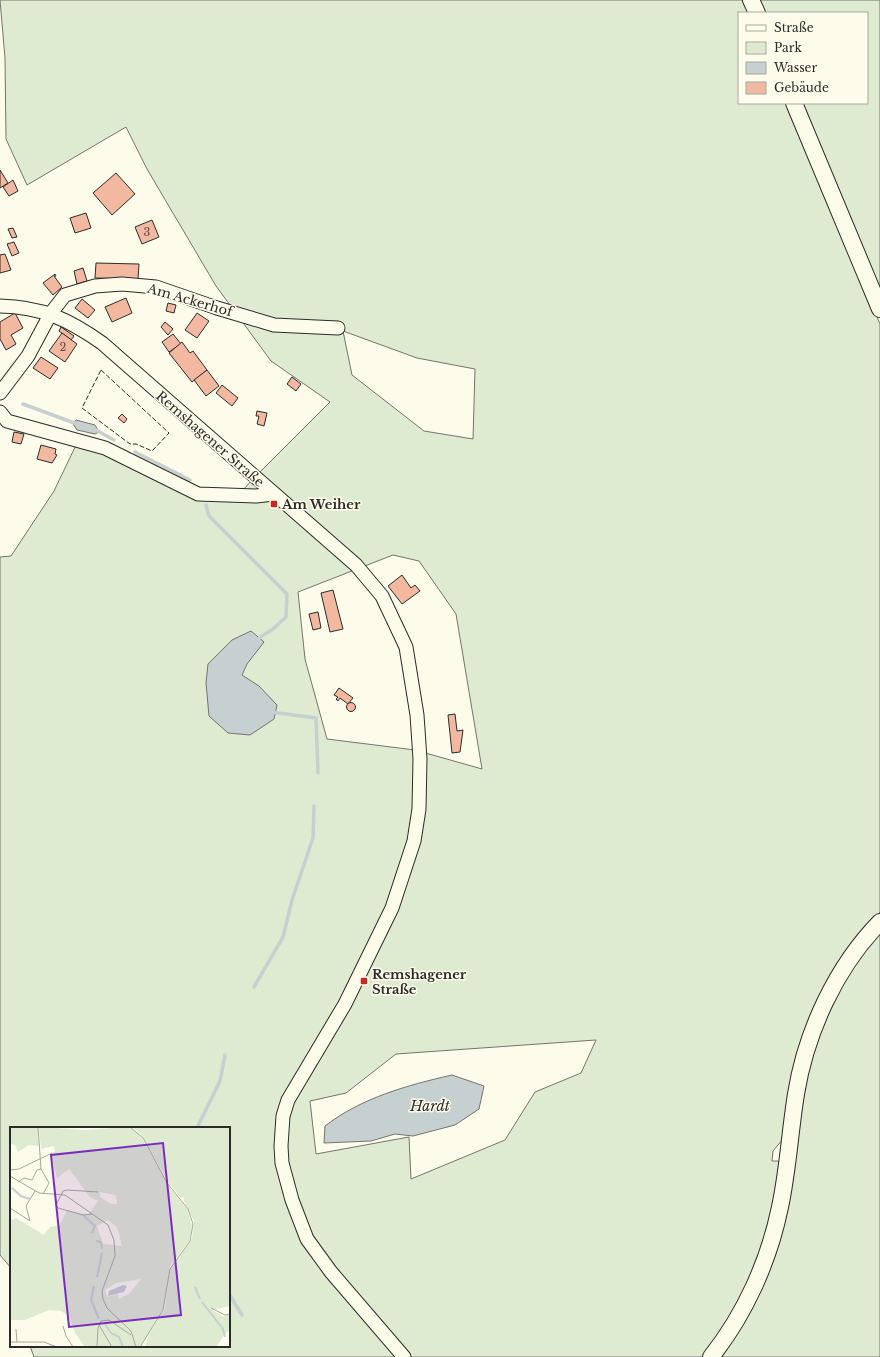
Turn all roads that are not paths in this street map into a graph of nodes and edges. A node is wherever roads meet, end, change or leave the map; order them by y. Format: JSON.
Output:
{"nodes":[{"id":1,"x":751,"y":0,"type":"edge"},
{"id":2,"x":757,"y":12,"type":"edge"},
{"id":3,"x":794,"y":104,"type":"edge"},
{"id":4,"x":0,"y":306,"type":"edge"},
{"id":5,"x":880,"y":309,"type":"edge"},
{"id":6,"x":51,"y":313,"type":"junction"},
{"id":7,"x":338,"y":328,"type":"dead end"},
{"id":8,"x":0,"y":393,"type":"edge"},
{"id":9,"x":0,"y":412,"type":"edge"},
{"id":10,"x":273,"y":494,"type":"junction"},
{"id":11,"x":880,"y":922,"type":"edge"},
{"id":12,"x":404,"y":1357,"type":"edge"},
{"id":13,"x":711,"y":1357,"type":"edge"}],
"edges":[{"from":1,"to":2,"type":"main road"},
{"from":3,"to":5,"type":"main road"},
{"from":4,"to":6,"type":"street","name":"Remshagener Straße"},
{"from":6,"to":7,"type":"street","name":"Am Ackerhof"},
{"from":6,"to":8,"type":"street"},
{"from":6,"to":10,"type":"street","name":"Remshagener Straße"},
{"from":9,"to":10,"type":"street"},
{"from":10,"to":12,"type":"street","name":"Remshagener Straße"},
{"from":11,"to":13,"type":"main road"}]}
